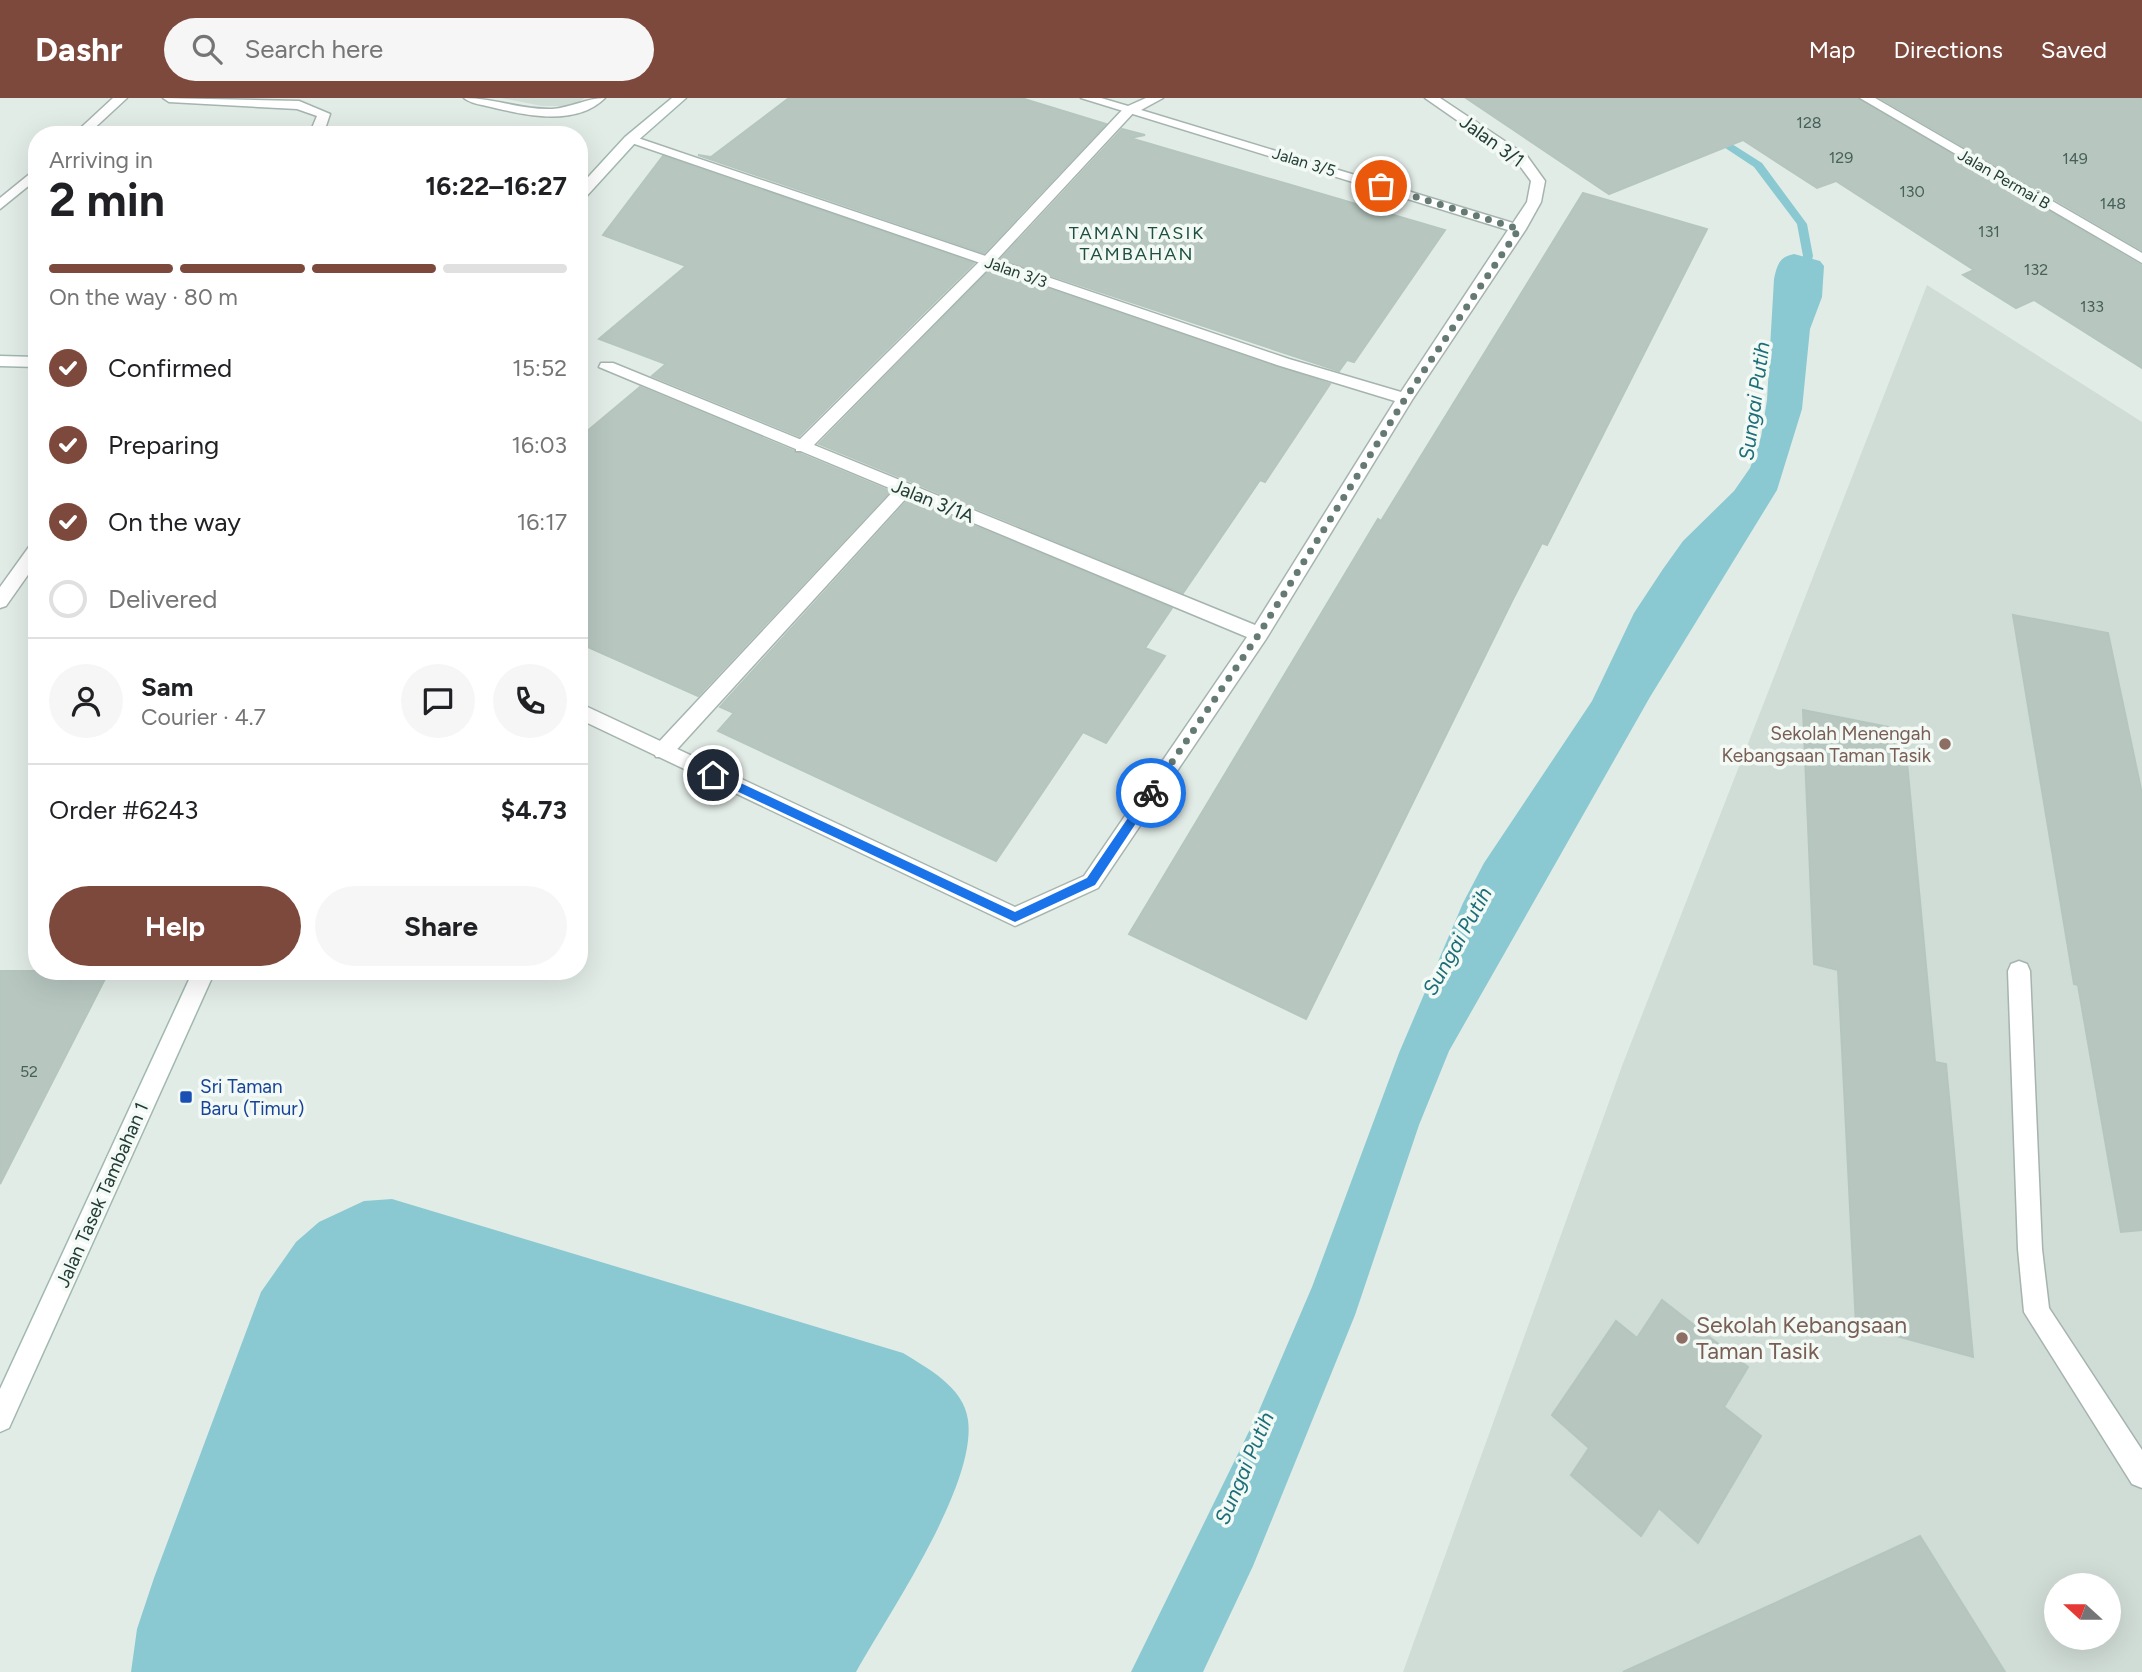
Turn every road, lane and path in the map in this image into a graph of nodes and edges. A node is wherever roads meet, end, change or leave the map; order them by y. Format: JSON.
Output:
{"nodes":[{"id":1,"x":121,"y":98,"type":"edge"},
{"id":2,"x":169,"y":98,"type":"edge"},
{"id":3,"x":470,"y":98,"type":"edge"},
{"id":4,"x":597,"y":98,"type":"edge"},
{"id":5,"x":680,"y":98,"type":"edge"},
{"id":6,"x":1087,"y":98,"type":"edge"},
{"id":7,"x":1157,"y":98,"type":"edge"},
{"id":8,"x":1431,"y":98,"type":"edge"},
{"id":9,"x":1891,"y":98,"type":"edge"},
{"id":10,"x":1871,"y":101,"type":"edge"},
{"id":11,"x":1130,"y":110,"type":"junction"},
{"id":12,"x":89,"y":126,"type":"edge"},
{"id":13,"x":319,"y":126,"type":"edge"},
{"id":14,"x":630,"y":140,"type":"junction"},
{"id":15,"x":28,"y":180,"type":"edge"},
{"id":16,"x":588,"y":186,"type":"edge"},
{"id":17,"x":0,"y":205,"type":"edge"},
{"id":18,"x":1519,"y":229,"type":"junction"},
{"id":19,"x":2142,"y":259,"type":"edge"},
{"id":20,"x":987,"y":262,"type":"junction"},
{"id":21,"x":0,"y":361,"type":"edge"},
{"id":22,"x":28,"y":362,"type":"edge"},
{"id":23,"x":607,"y":368,"type":"dead end"},
{"id":24,"x":1405,"y":399,"type":"junction"},
{"id":25,"x":802,"y":447,"type":"junction"},
{"id":26,"x":905,"y":489,"type":"junction"},
{"id":27,"x":28,"y":558,"type":"edge"},
{"id":28,"x":7,"y":582,"type":"edge"},
{"id":29,"x":0,"y":601,"type":"edge"},
{"id":30,"x":1259,"y":634,"type":"junction"},
{"id":31,"x":588,"y":714,"type":"edge"},
{"id":32,"x":663,"y":751,"type":"junction"},
{"id":33,"x":2019,"y":971,"type":"dead end"},
{"id":34,"x":200,"y":980,"type":"edge"},
{"id":35,"x":0,"y":1419,"type":"edge"},
{"id":36,"x":2142,"y":1474,"type":"edge"}],
"edges":[{"from":1,"to":12,"type":"street"},
{"from":2,"to":13,"type":"street"},
{"from":3,"to":4,"type":"street"},
{"from":5,"to":14,"type":"street"},
{"from":6,"to":11,"type":"street","name":"Jalan 3/5"},
{"from":7,"to":11,"type":"street"},
{"from":8,"to":18,"type":"street","name":"Jalan 3/1"},
{"from":9,"to":10,"type":"street"},
{"from":10,"to":19,"type":"street","name":"Jalan Permai B"},
{"from":11,"to":18,"type":"street","name":"Jalan 3/5"},
{"from":11,"to":20,"type":"street"},
{"from":14,"to":16,"type":"street"},
{"from":14,"to":20,"type":"street","name":"Jalan 3/3"},
{"from":15,"to":17,"type":"street"},
{"from":18,"to":24,"type":"street","name":"Jalan 3/1"},
{"from":20,"to":24,"type":"street","name":"Jalan 3/3"},
{"from":20,"to":25,"type":"street"},
{"from":21,"to":22,"type":"street"},
{"from":23,"to":25,"type":"street","name":"Jalan 3/1A"},
{"from":24,"to":30,"type":"street","name":"Jalan 3/1"},
{"from":25,"to":26,"type":"street","name":"Jalan 3/1A"},
{"from":26,"to":30,"type":"street","name":"Jalan 3/1A"},
{"from":26,"to":32,"type":"street"},
{"from":27,"to":28,"type":"street"},
{"from":28,"to":29,"type":"street"},
{"from":30,"to":32,"type":"street","name":"Jalan 3/1"},
{"from":31,"to":32,"type":"street","name":"Jalan 3/1"},
{"from":33,"to":36,"type":"street"},
{"from":34,"to":35,"type":"street","name":"Jalan Tasek Tambahan 1"}]}
